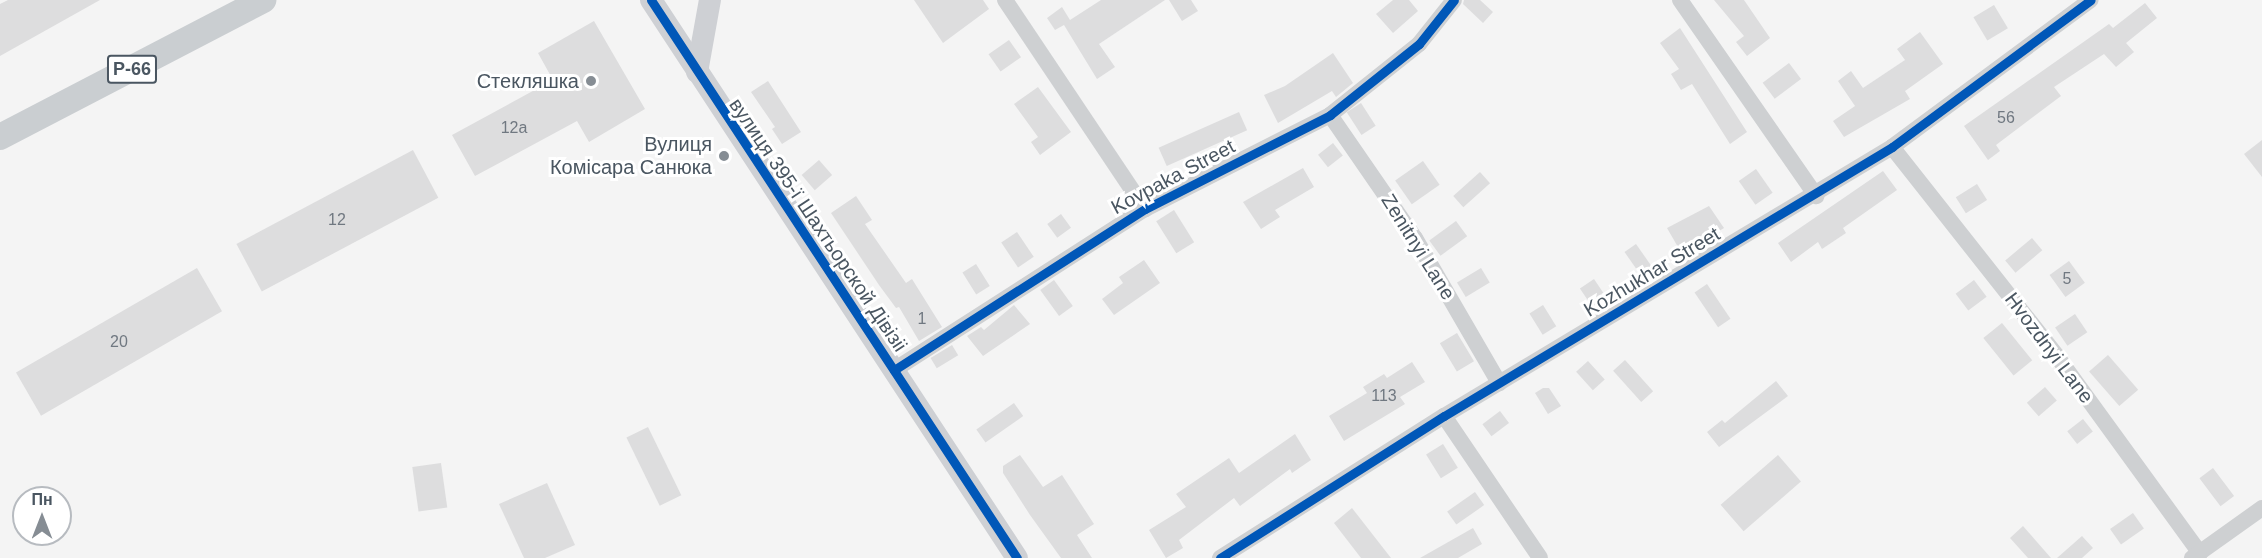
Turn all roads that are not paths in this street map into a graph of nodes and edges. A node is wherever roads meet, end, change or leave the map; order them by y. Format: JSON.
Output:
{"nodes":[{"id":1,"x":263,"y":0,"type":"edge"},
{"id":2,"x":651,"y":0,"type":"edge"},
{"id":3,"x":710,"y":0,"type":"edge"},
{"id":4,"x":1005,"y":0,"type":"edge"},
{"id":5,"x":1454,"y":0,"type":"edge"},
{"id":6,"x":1680,"y":0,"type":"edge"},
{"id":7,"x":2091,"y":0,"type":"edge"},
{"id":8,"x":697,"y":72,"type":"junction"},
{"id":9,"x":1330,"y":115,"type":"junction"},
{"id":10,"x":0,"y":137,"type":"edge"},
{"id":11,"x":1892,"y":147,"type":"junction"},
{"id":12,"x":1816,"y":196,"type":"junction"},
{"id":13,"x":1145,"y":209,"type":"junction"},
{"id":14,"x":894,"y":370,"type":"junction"},
{"id":15,"x":1499,"y":383,"type":"junction"},
{"id":16,"x":1444,"y":416,"type":"junction"},
{"id":17,"x":2262,"y":508,"type":"edge"},
{"id":18,"x":2196,"y":556,"type":"edge"},
{"id":19,"x":1017,"y":558,"type":"edge"},
{"id":20,"x":1220,"y":558,"type":"edge"},
{"id":21,"x":1540,"y":558,"type":"edge"}],
"edges":[{"from":1,"to":10,"type":"main road","number":"Р-66"},
{"from":2,"to":8,"type":"street","name":"вулиця 395-ї Шахтьорской Дівізіі"},
{"from":3,"to":8,"type":"street"},
{"from":4,"to":13,"type":"street"},
{"from":5,"to":9,"type":"street","name":"Kovpaka Street"},
{"from":6,"to":12,"type":"street"},
{"from":7,"to":11,"type":"street","name":"Kozhukhar Street"},
{"from":8,"to":14,"type":"street","name":"вулиця 395-ї Шахтьорской Дівізіі"},
{"from":9,"to":13,"type":"street","name":"Kovpaka Street"},
{"from":9,"to":15,"type":"street","name":"Zenitnyi Lane"},
{"from":11,"to":12,"type":"street","name":"Kozhukhar Street"},
{"from":11,"to":18,"type":"street","name":"Hvozdnyi Lane"},
{"from":12,"to":15,"type":"street","name":"Kozhukhar Street"},
{"from":13,"to":14,"type":"street","name":"Kovpaka Street"},
{"from":14,"to":19,"type":"street","name":"вулиця 395-ї Шахтьорской Дівізіі"},
{"from":15,"to":16,"type":"street","name":"Kozhukhar Street"},
{"from":16,"to":20,"type":"street","name":"Kozhukhar Street"},
{"from":16,"to":21,"type":"street"},
{"from":17,"to":18,"type":"street"}]}
